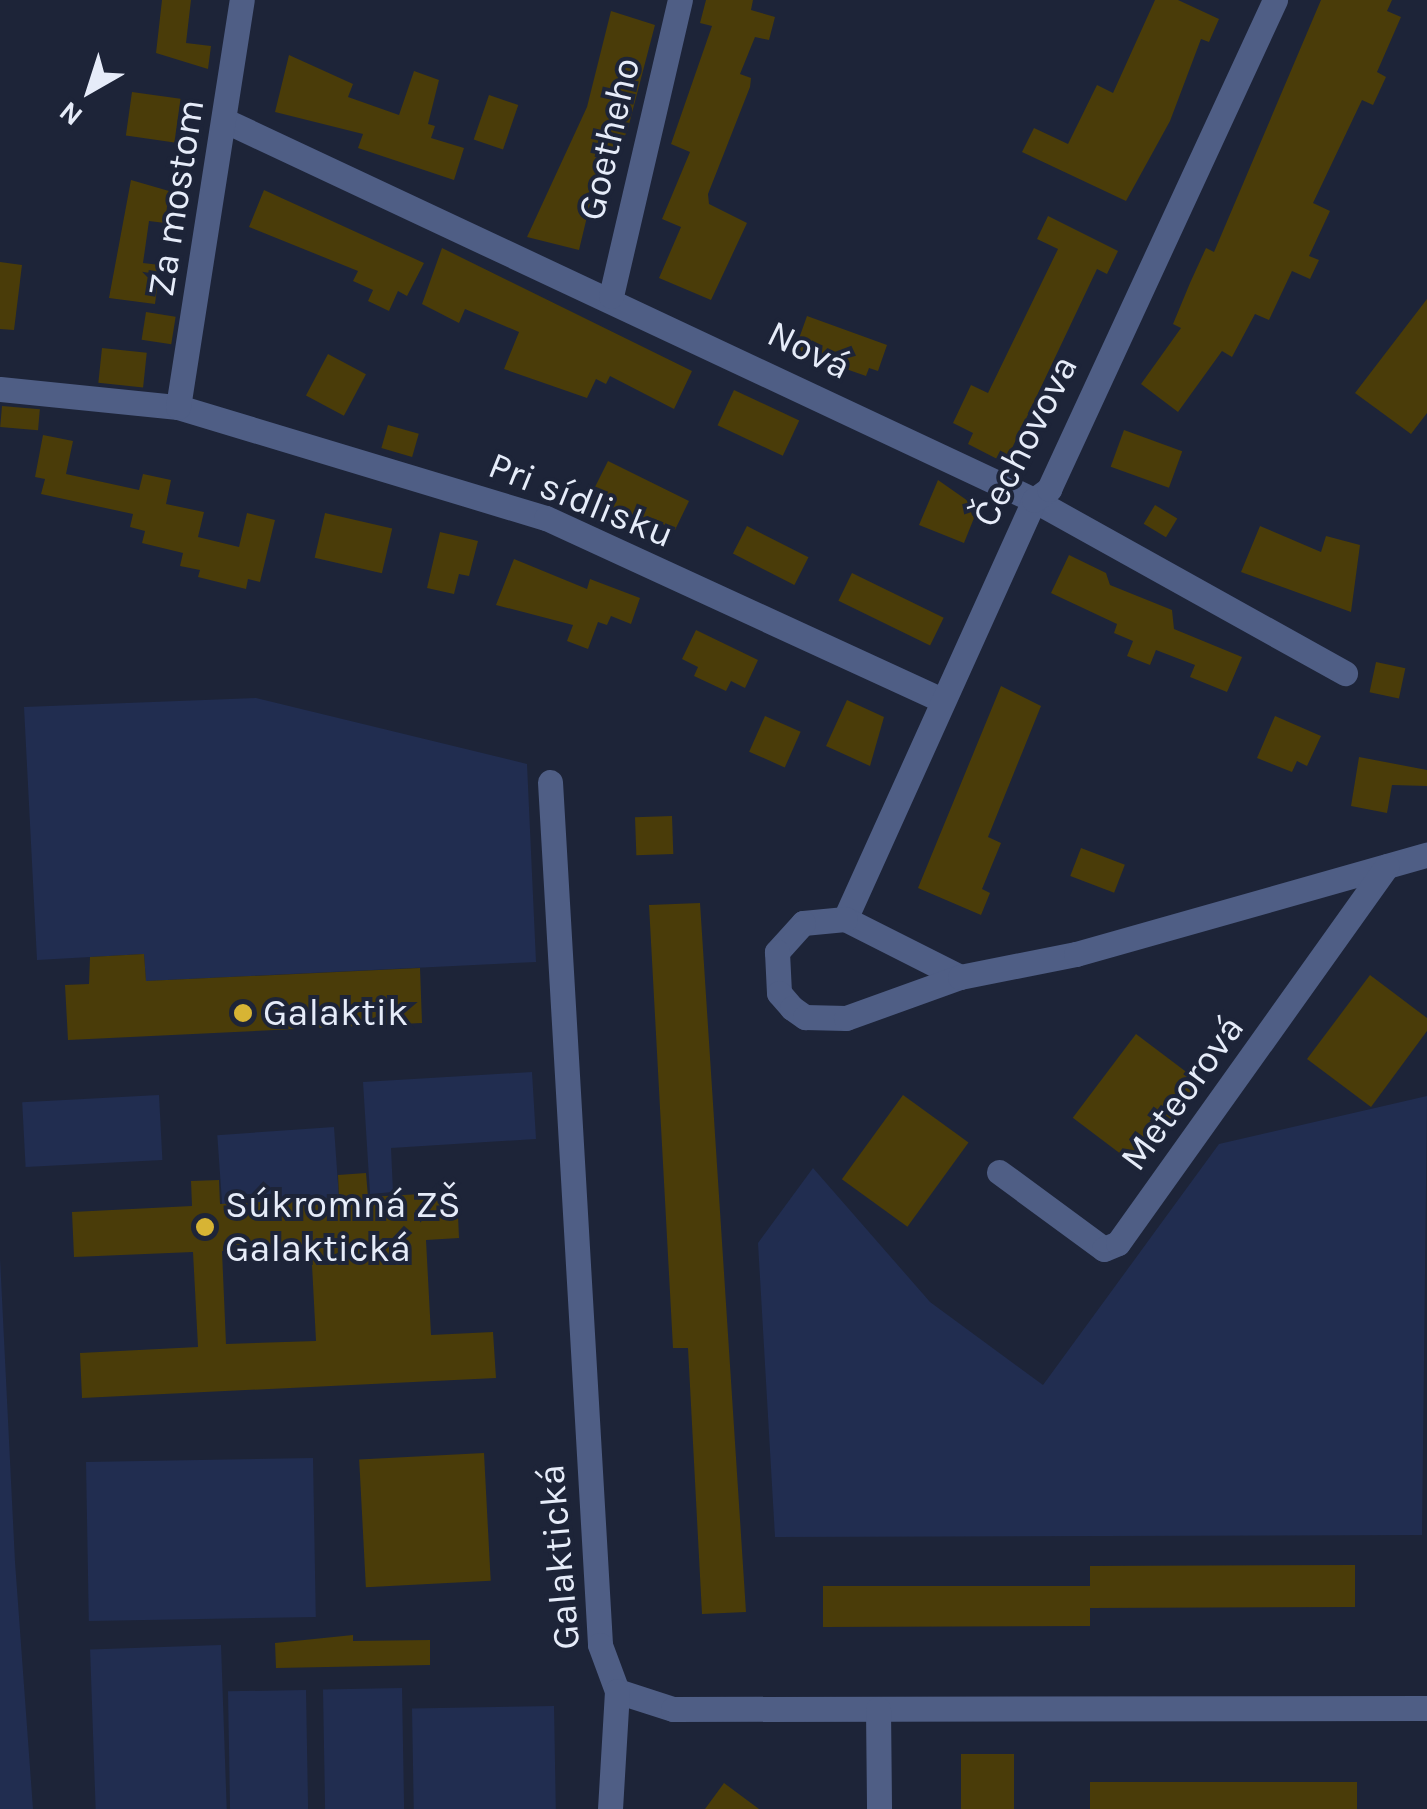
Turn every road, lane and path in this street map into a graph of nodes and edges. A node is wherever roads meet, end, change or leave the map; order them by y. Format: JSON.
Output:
{"nodes":[{"id":1,"x":242,"y":0,"type":"edge"},
{"id":2,"x":680,"y":0,"type":"edge"},
{"id":3,"x":1275,"y":0,"type":"edge"},
{"id":4,"x":228,"y":122,"type":"junction"},
{"id":5,"x":611,"y":296,"type":"junction"},
{"id":6,"x":0,"y":389,"type":"edge"},
{"id":7,"x":178,"y":407,"type":"junction"},
{"id":8,"x":1034,"y":500,"type":"junction"},
{"id":9,"x":1345,"y":673,"type":"dead end"},
{"id":10,"x":942,"y":700,"type":"junction"},
{"id":11,"x":550,"y":782,"type":"dead end"},
{"id":12,"x":1427,"y":855,"type":"edge"},
{"id":13,"x":1387,"y":866,"type":"junction"},
{"id":14,"x":845,"y":918,"type":"junction"},
{"id":15,"x":960,"y":976,"type":"junction"},
{"id":16,"x":999,"y":1172,"type":"dead end"},
{"id":17,"x":617,"y":1692,"type":"junction"},
{"id":18,"x":1427,"y":1708,"type":"edge"},
{"id":19,"x":878,"y":1709,"type":"junction"},
{"id":20,"x":610,"y":1809,"type":"edge"},
{"id":21,"x":879,"y":1809,"type":"edge"}],
"edges":[{"from":1,"to":4,"type":"street","name":"Za mostom"},
{"from":2,"to":5,"type":"street","name":"Goetheho"},
{"from":3,"to":8,"type":"street","name":"Čechovova"},
{"from":4,"to":5,"type":"street","name":"Nová"},
{"from":4,"to":7,"type":"street","name":"Za mostom"},
{"from":5,"to":8,"type":"street","name":"Nová"},
{"from":6,"to":7,"type":"street","name":"Pri sídlisku"},
{"from":7,"to":10,"type":"street","name":"Pri sídlisku"},
{"from":8,"to":9,"type":"street","name":"Nová"},
{"from":8,"to":10,"type":"street","name":"Čechovova"},
{"from":10,"to":14,"type":"street","name":"Čechovova"},
{"from":11,"to":17,"type":"street","name":"Galaktická"},
{"from":12,"to":13,"type":"street"},
{"from":13,"to":15,"type":"street"},
{"from":13,"to":16,"type":"street","name":"Meteorová"},
{"from":14,"to":15,"type":"street"},
{"from":14,"to":15,"type":"street"},
{"from":17,"to":19,"type":"street","name":"Galaktická"},
{"from":17,"to":20,"type":"street"},
{"from":18,"to":19,"type":"street","name":"Galaktická"},
{"from":19,"to":21,"type":"street"}]}
